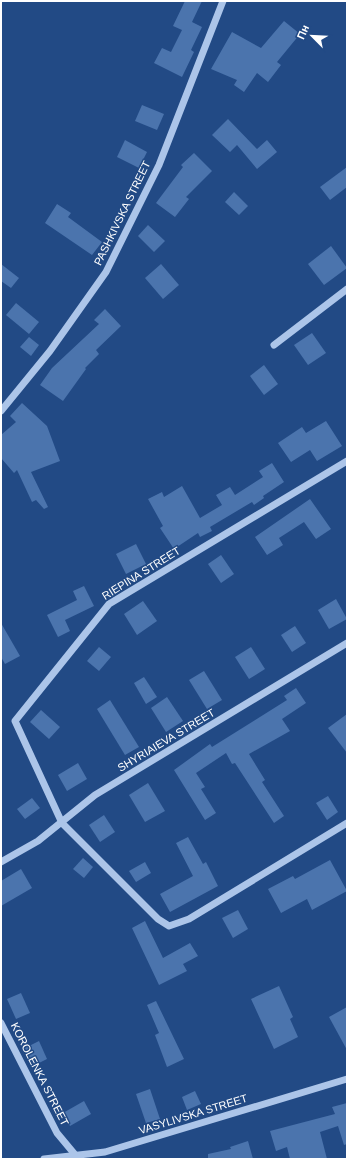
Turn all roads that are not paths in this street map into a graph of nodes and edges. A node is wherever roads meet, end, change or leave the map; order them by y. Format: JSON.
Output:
{"nodes":[{"id":1,"x":223,"y":1,"type":"edge"},
{"id":2,"x":347,"y":289,"type":"edge"},
{"id":3,"x":274,"y":345,"type":"dead end"},
{"id":4,"x":1,"y":411,"type":"edge"},
{"id":5,"x":347,"y":461,"type":"edge"},
{"id":6,"x":347,"y":643,"type":"edge"},
{"id":7,"x":62,"y":823,"type":"junction"},
{"id":8,"x":347,"y":823,"type":"edge"},
{"id":9,"x":1,"y":862,"type":"edge"},
{"id":10,"x":1,"y":1023,"type":"edge"},
{"id":11,"x":347,"y":1079,"type":"edge"},
{"id":12,"x":76,"y":1157,"type":"edge"},
{"id":13,"x":44,"y":1159,"type":"edge"}],
"edges":[{"from":1,"to":4,"type":"street","name":"PASHKIVSKA STREET"},
{"from":2,"to":3,"type":"street"},
{"from":5,"to":7,"type":"street","name":"RIEPINA STREET"},
{"from":6,"to":7,"type":"street","name":"SHYRIAIEVA STREET"},
{"from":7,"to":8,"type":"street"},
{"from":7,"to":9,"type":"street","name":"SHYRIAIEVA STREET"},
{"from":10,"to":12,"type":"street","name":"KOROLENKA STREET"},
{"from":11,"to":12,"type":"street","name":"VASYLIVSKA STREET"},
{"from":12,"to":13,"type":"street","name":"VASYLIVSKA STREET"}]}
